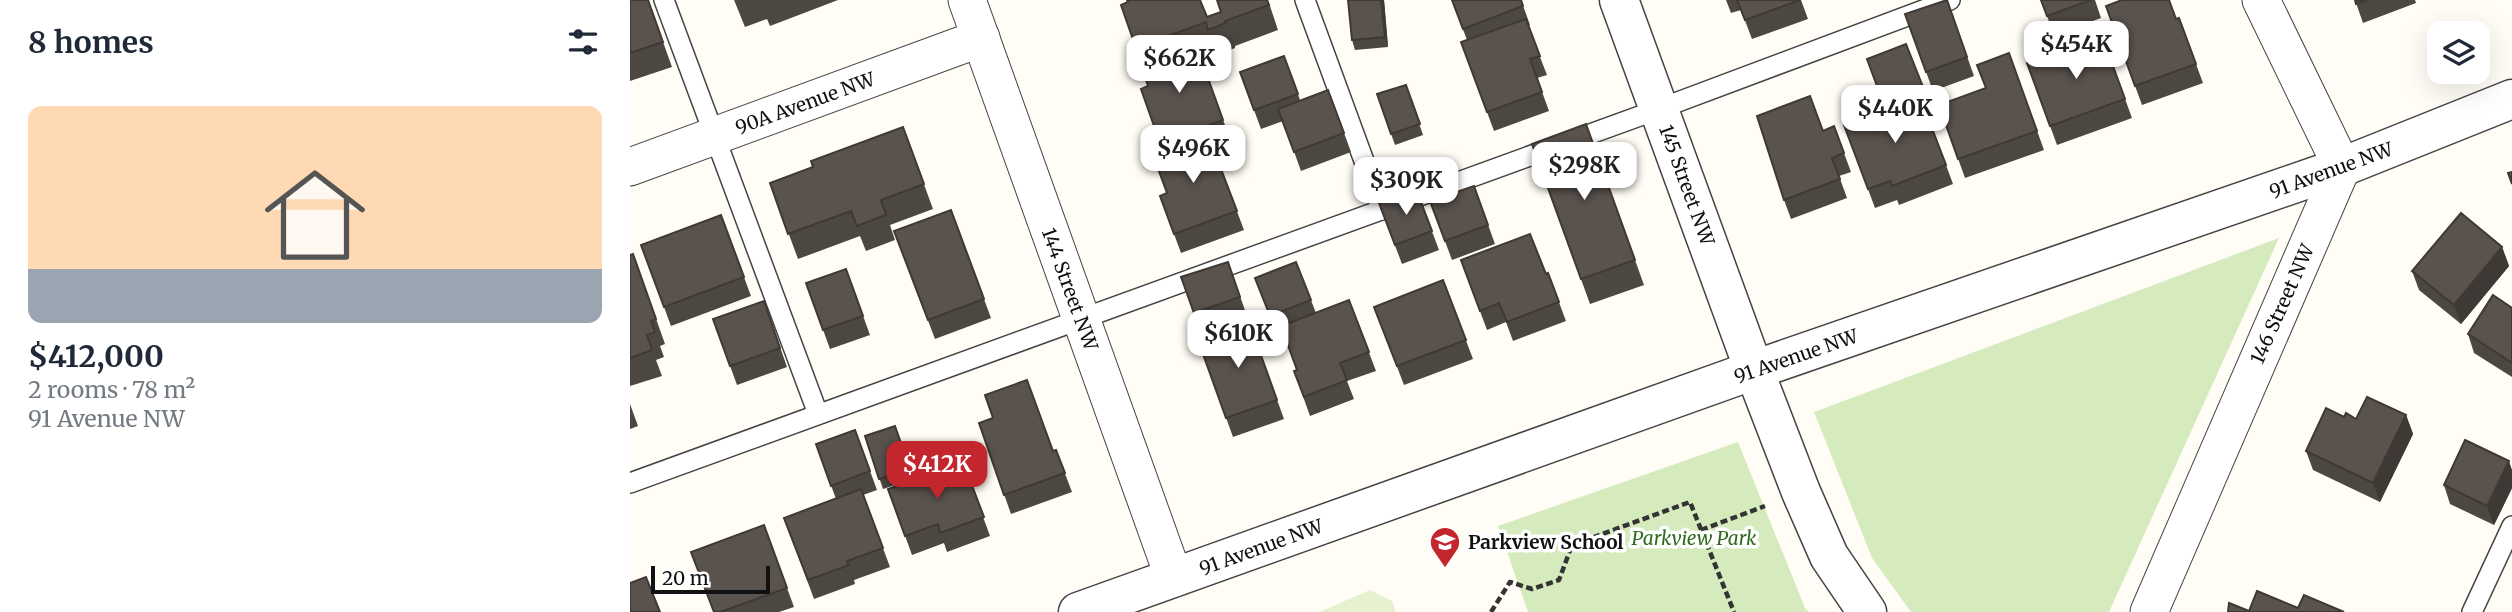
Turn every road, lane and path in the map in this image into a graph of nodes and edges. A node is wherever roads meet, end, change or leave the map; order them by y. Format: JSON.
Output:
{"nodes":[{"id":1,"x":664,"y":0,"type":"edge"},
{"id":2,"x":967,"y":0,"type":"edge"},
{"id":3,"x":1306,"y":0,"type":"edge"},
{"id":4,"x":1619,"y":0,"type":"edge"},
{"id":5,"x":2261,"y":0,"type":"edge"},
{"id":6,"x":1942,"y":1,"type":"edge"},
{"id":7,"x":981,"y":38,"type":"junction"},
{"id":8,"x":2512,"y":99,"type":"edge"},
{"id":9,"x":1659,"y":109,"type":"junction"},
{"id":10,"x":713,"y":136,"type":"junction"},
{"id":11,"x":630,"y":167,"type":"edge"},
{"id":12,"x":2342,"y":167,"type":"junction"},
{"id":13,"x":1382,"y":210,"type":"junction"},
{"id":14,"x":1081,"y":318,"type":"junction"},
{"id":15,"x":1754,"y":370,"type":"junction"},
{"id":16,"x":818,"y":414,"type":"junction"},
{"id":17,"x":630,"y":483,"type":"edge"},
{"id":18,"x":1801,"y":492,"type":"junction"},
{"id":19,"x":2512,"y":526,"type":"edge"},
{"id":20,"x":1701,"y":530,"type":"junction"},
{"id":21,"x":1174,"y":578,"type":"junction"},
{"id":22,"x":1078,"y":612,"type":"edge"},
{"id":23,"x":1491,"y":612,"type":"edge"},
{"id":24,"x":1734,"y":612,"type":"edge"},
{"id":25,"x":1867,"y":612,"type":"edge"},
{"id":26,"x":2149,"y":612,"type":"edge"},
{"id":27,"x":2472,"y":612,"type":"edge"}],
"edges":[{"from":1,"to":10,"type":"lane"},
{"from":2,"to":7,"type":"street","name":"144 Street NW"},
{"from":3,"to":13,"type":"lane"},
{"from":4,"to":9,"type":"street","name":"145 Street NW"},
{"from":5,"to":12,"type":"street"},
{"from":6,"to":9,"type":"lane"},
{"from":7,"to":10,"type":"street","name":"90A Avenue NW"},
{"from":7,"to":14,"type":"street","name":"144 Street NW"},
{"from":8,"to":12,"type":"street","name":"91 Avenue NW"},
{"from":9,"to":13,"type":"lane"},
{"from":9,"to":15,"type":"street","name":"145 Street NW"},
{"from":10,"to":11,"type":"street","name":"90A Avenue NW"},
{"from":10,"to":16,"type":"lane"},
{"from":12,"to":15,"type":"street","name":"91 Avenue NW"},
{"from":12,"to":26,"type":"street","name":"146 Street NW"},
{"from":13,"to":14,"type":"lane"},
{"from":14,"to":16,"type":"lane"},
{"from":14,"to":21,"type":"street","name":"144 Street NW"},
{"from":15,"to":18,"type":"street"},
{"from":15,"to":21,"type":"street","name":"91 Avenue NW"},
{"from":16,"to":17,"type":"lane"},
{"from":18,"to":20,"type":"path"},
{"from":18,"to":25,"type":"street"},
{"from":19,"to":27,"type":"lane"},
{"from":20,"to":23,"type":"path"},
{"from":20,"to":24,"type":"path"},
{"from":21,"to":22,"type":"street","name":"91 Avenue NW"}]}
